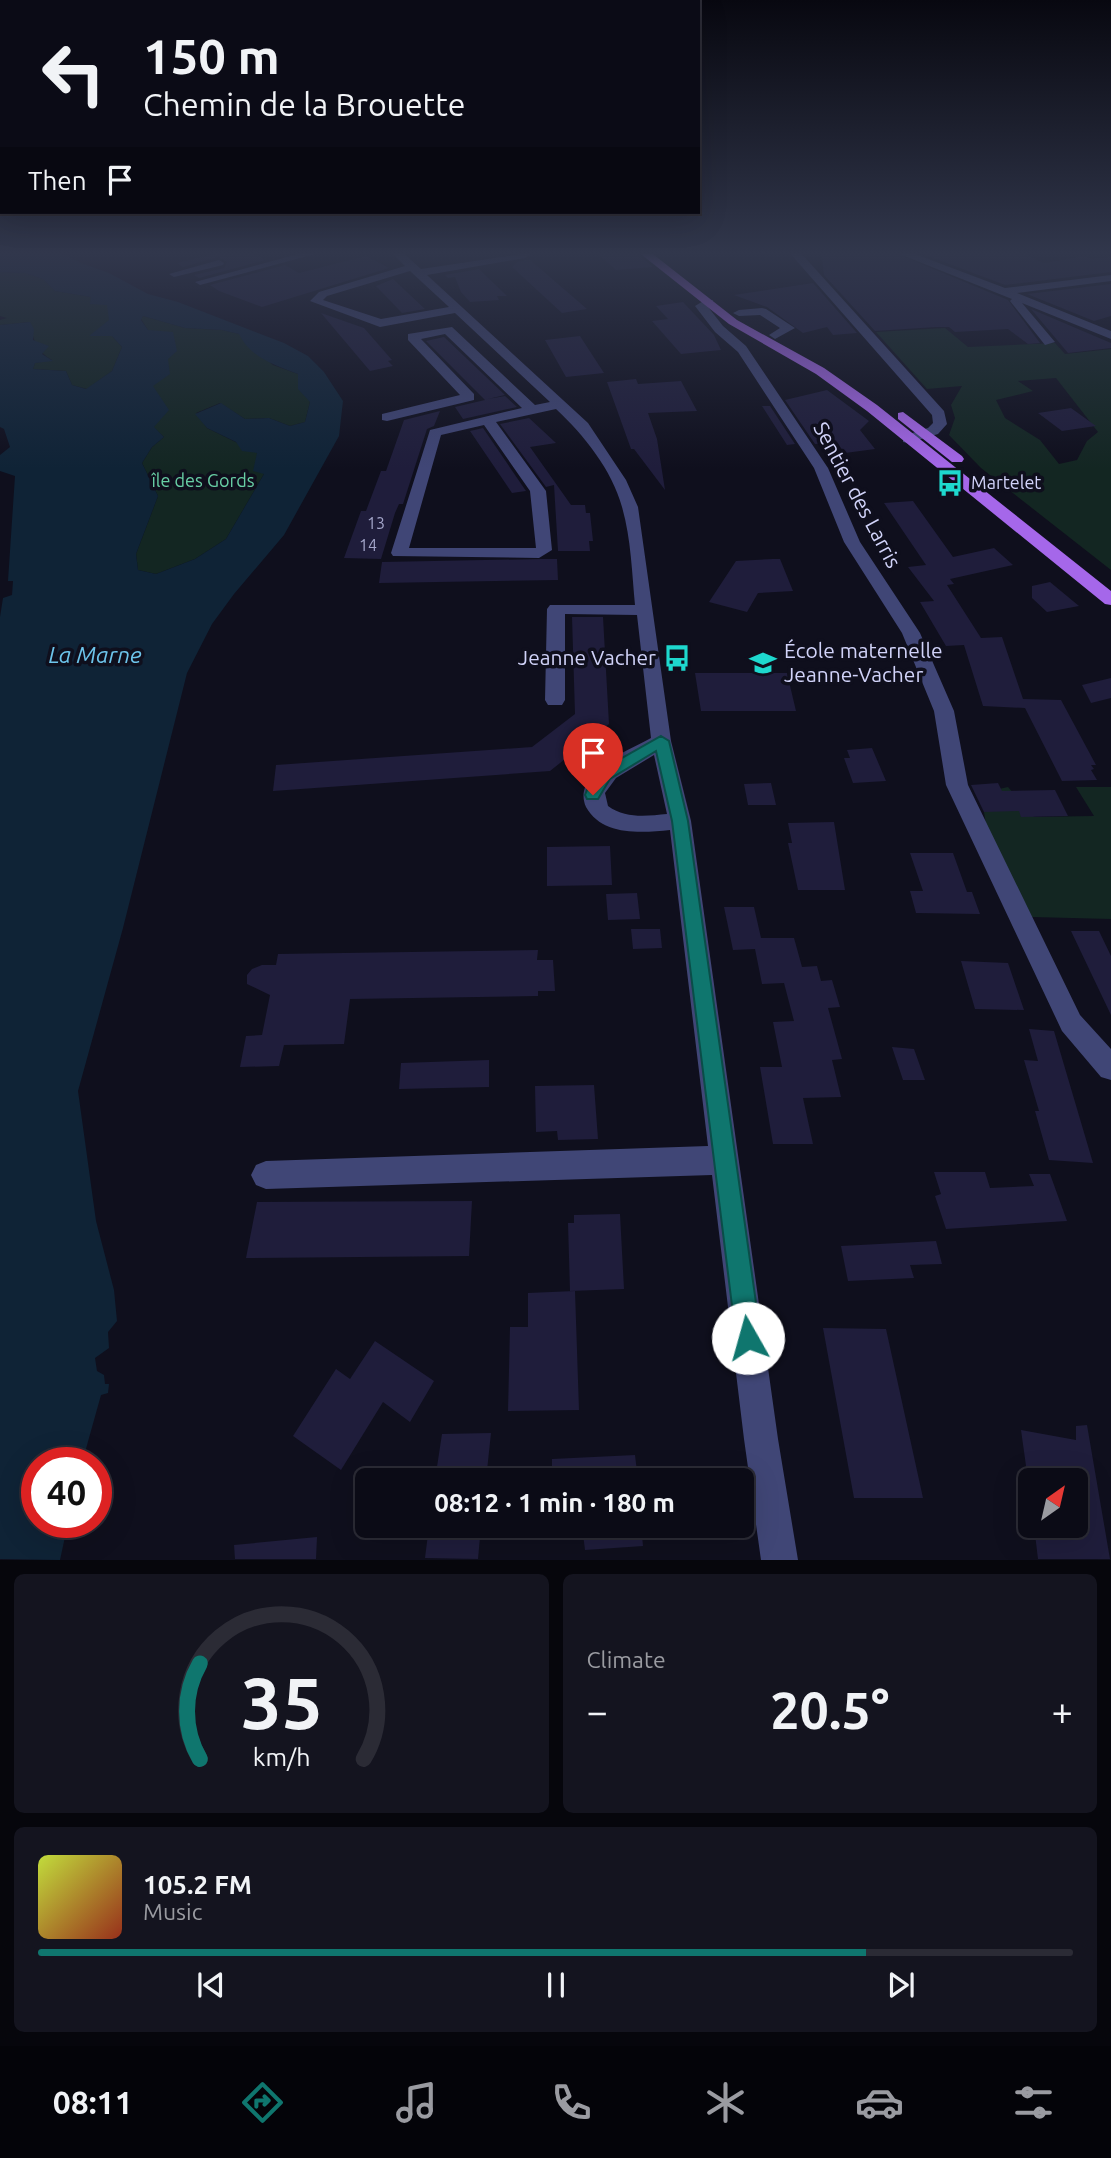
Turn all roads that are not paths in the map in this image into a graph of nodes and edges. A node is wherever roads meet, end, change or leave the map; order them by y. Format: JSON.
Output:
{"nodes":[{"id":1,"x":473,"y":324,"type":"edge"},
{"id":2,"x":714,"y":324,"type":"edge"},
{"id":3,"x":736,"y":324,"type":"edge"},
{"id":4,"x":757,"y":324,"type":"edge"},
{"id":5,"x":858,"y":324,"type":"edge"},
{"id":6,"x":1033,"y":324,"type":"edge"},
{"id":7,"x":1083,"y":324,"type":"edge"},
{"id":8,"x":478,"y":329,"type":"junction"},
{"id":9,"x":453,"y":333,"type":"junction"},
{"id":10,"x":1111,"y":335,"type":"edge"},
{"id":11,"x":1049,"y":342,"type":"dead end"},
{"id":12,"x":559,"y":404,"type":"junction"},
{"id":13,"x":532,"y":410,"type":"junction"},
{"id":14,"x":387,"y":417,"type":"dead end"},
{"id":15,"x":487,"y":419,"type":"junction"},
{"id":16,"x":926,"y":434,"type":"junction"},
{"id":17,"x":908,"y":439,"type":"junction"},
{"id":18,"x":1111,"y":584,"type":"edge"},
{"id":19,"x":1111,"y":600,"type":"edge"},
{"id":20,"x":645,"y":610,"type":"junction"},
{"id":21,"x":555,"y":700,"type":"dead end"},
{"id":22,"x":661,"y":741,"type":"junction"},
{"id":23,"x":680,"y":821,"type":"junction"},
{"id":24,"x":1111,"y":1068,"type":"edge"},
{"id":25,"x":726,"y":1160,"type":"junction"},
{"id":26,"x":266,"y":1175,"type":"dead end"},
{"id":27,"x":780,"y":1559,"type":"edge"}],
"edges":[{"from":1,"to":8,"type":"street"},
{"from":2,"to":24,"type":"street","name":"Sentier des Larris"},
{"from":3,"to":17,"type":"main road"},
{"from":4,"to":16,"type":"main road"},
{"from":5,"to":16,"type":"street"},
{"from":6,"to":11,"type":"street"},
{"from":7,"to":10,"type":"street"},
{"from":8,"to":9,"type":"street"},
{"from":8,"to":12,"type":"street"},
{"from":9,"to":13,"type":"street"},
{"from":9,"to":14,"type":"street"},
{"from":12,"to":13,"type":"street"},
{"from":12,"to":20,"type":"street"},
{"from":13,"to":15,"type":"street"},
{"from":15,"to":15,"type":"street"},
{"from":16,"to":17,"type":"street"},
{"from":16,"to":18,"type":"main road"},
{"from":17,"to":19,"type":"main road"},
{"from":20,"to":21,"type":"street"},
{"from":20,"to":22,"type":"street"},
{"from":22,"to":23,"type":"street"},
{"from":22,"to":23,"type":"street"},
{"from":23,"to":25,"type":"street"},
{"from":25,"to":26,"type":"street"},
{"from":25,"to":27,"type":"street"}]}
